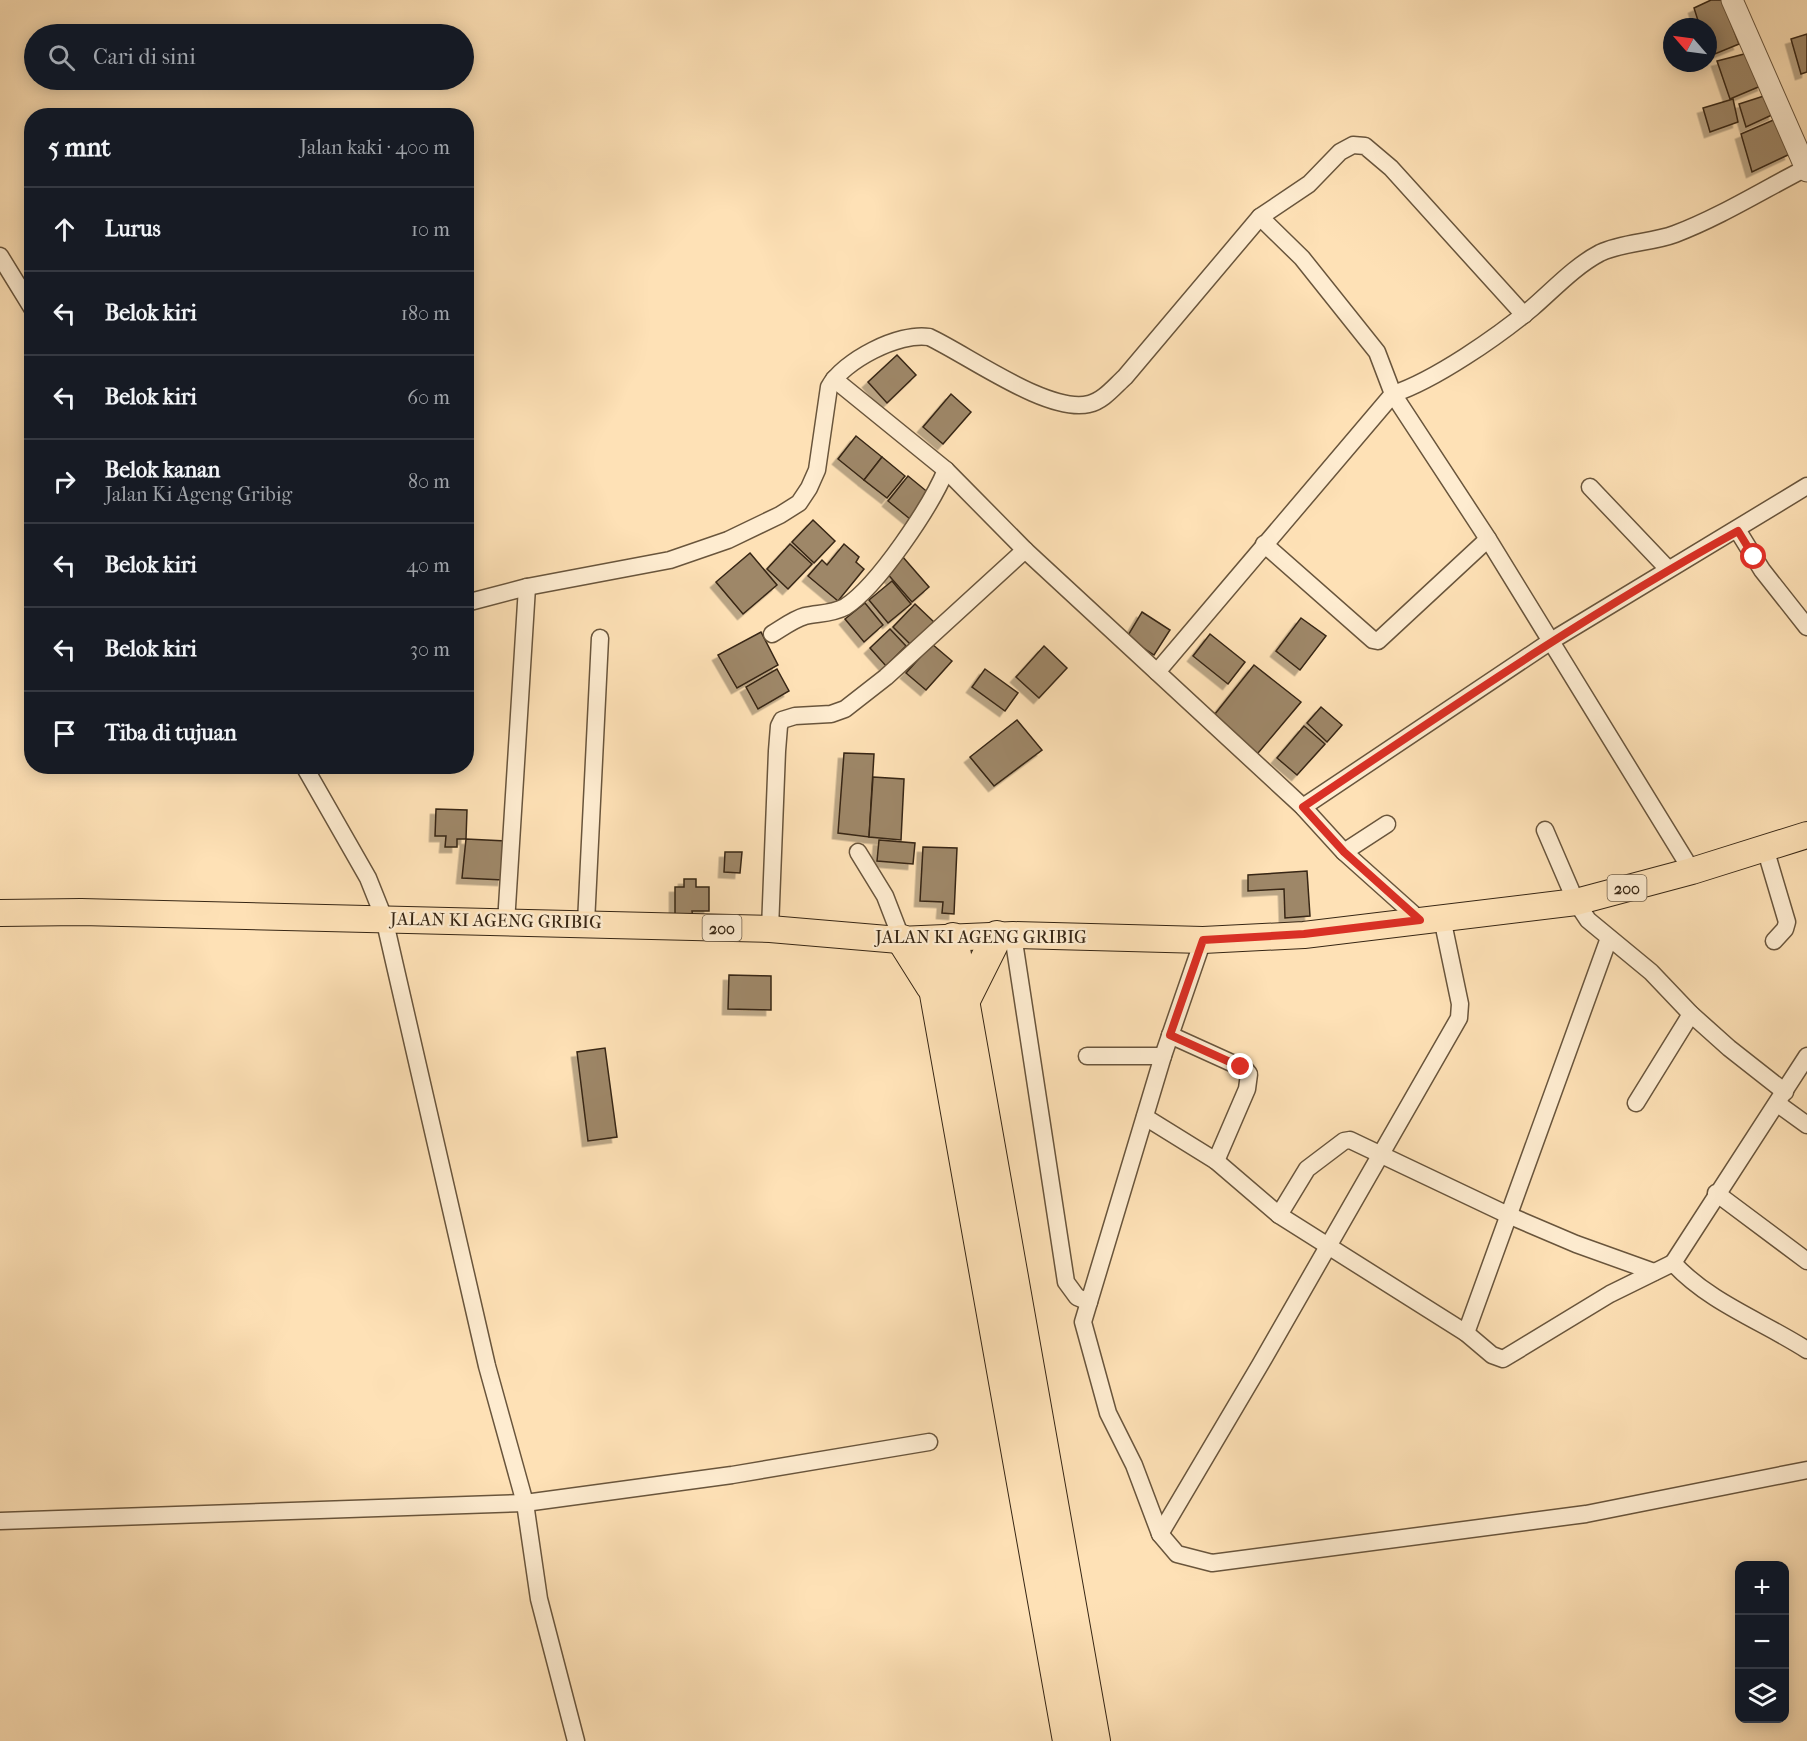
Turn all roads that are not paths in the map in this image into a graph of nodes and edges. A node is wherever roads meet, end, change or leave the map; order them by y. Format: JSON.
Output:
{"nodes":[{"id":1,"x":1732,"y":0,"type":"edge"},
{"id":2,"x":1806,"y":170,"type":"edge"},
{"id":3,"x":1260,"y":217,"type":"junction"},
{"id":4,"x":0,"y":256,"type":"edge"},
{"id":5,"x":24,"y":295,"type":"edge"},
{"id":6,"x":1524,"y":315,"type":"junction"},
{"id":7,"x":834,"y":379,"type":"junction"},
{"id":8,"x":1393,"y":394,"type":"junction"},
{"id":9,"x":946,"y":470,"type":"junction"},
{"id":10,"x":1807,"y":486,"type":"edge"},
{"id":11,"x":1590,"y":487,"type":"dead end"},
{"id":12,"x":1738,"y":531,"type":"junction"},
{"id":13,"x":1488,"y":539,"type":"junction"},
{"id":14,"x":1264,"y":543,"type":"junction"},
{"id":15,"x":1025,"y":550,"type":"junction"},
{"id":16,"x":1668,"y":569,"type":"junction"},
{"id":17,"x":526,"y":587,"type":"junction"},
{"id":18,"x":474,"y":601,"type":"edge"},
{"id":19,"x":1807,"y":627,"type":"edge"},
{"id":20,"x":772,"y":633,"type":"dead end"},
{"id":21,"x":600,"y":638,"type":"dead end"},
{"id":22,"x":1551,"y":641,"type":"junction"},
{"id":23,"x":1157,"y":672,"type":"junction"},
{"id":24,"x":309,"y":774,"type":"edge"},
{"id":25,"x":1303,"y":807,"type":"junction"},
{"id":26,"x":1387,"y":824,"type":"dead end"},
{"id":27,"x":1545,"y":830,"type":"dead end"},
{"id":28,"x":1807,"y":835,"type":"edge"},
{"id":29,"x":1765,"y":848,"type":"junction"},
{"id":30,"x":858,"y":852,"type":"dead end"},
{"id":31,"x":1344,"y":852,"type":"junction"},
{"id":32,"x":1692,"y":871,"type":"junction"},
{"id":33,"x":1576,"y":902,"type":"junction"},
{"id":34,"x":0,"y":913,"type":"edge"},
{"id":35,"x":384,"y":918,"type":"junction"},
{"id":36,"x":1431,"y":919,"type":"junction"},
{"id":37,"x":506,"y":923,"type":"junction"},
{"id":38,"x":586,"y":923,"type":"junction"},
{"id":39,"x":770,"y":929,"type":"junction"},
{"id":40,"x":1005,"y":935,"type":"junction"},
{"id":41,"x":1609,"y":938,"type":"junction"},
{"id":42,"x":929,"y":939,"type":"junction"},
{"id":43,"x":1203,"y":940,"type":"junction"},
{"id":44,"x":1774,"y":941,"type":"dead end"},
{"id":45,"x":965,"y":1000,"type":"junction"},
{"id":46,"x":1691,"y":1014,"type":"junction"},
{"id":47,"x":1170,"y":1035,"type":"junction"},
{"id":48,"x":1087,"y":1056,"type":"dead end"},
{"id":49,"x":1163,"y":1056,"type":"junction"},
{"id":50,"x":1807,"y":1056,"type":"edge"},
{"id":51,"x":1782,"y":1098,"type":"junction"},
{"id":52,"x":1636,"y":1103,"type":"dead end"},
{"id":53,"x":1145,"y":1117,"type":"junction"},
{"id":54,"x":1807,"y":1125,"type":"edge"},
{"id":55,"x":1381,"y":1154,"type":"junction"},
{"id":56,"x":1216,"y":1161,"type":"junction"},
{"id":57,"x":1716,"y":1193,"type":"junction"},
{"id":58,"x":1279,"y":1215,"type":"junction"},
{"id":59,"x":1508,"y":1215,"type":"junction"},
{"id":60,"x":1327,"y":1245,"type":"junction"},
{"id":61,"x":1807,"y":1262,"type":"edge"},
{"id":62,"x":1673,"y":1263,"type":"junction"},
{"id":63,"x":1654,"y":1272,"type":"junction"},
{"id":64,"x":1089,"y":1302,"type":"junction"},
{"id":65,"x":1466,"y":1333,"type":"junction"},
{"id":66,"x":1805,"y":1346,"type":"edge"},
{"id":67,"x":929,"y":1442,"type":"dead end"},
{"id":68,"x":1807,"y":1470,"type":"edge"},
{"id":69,"x":525,"y":1503,"type":"junction"},
{"id":70,"x":0,"y":1521,"type":"edge"},
{"id":71,"x":1160,"y":1534,"type":"junction"},
{"id":72,"x":576,"y":1741,"type":"edge"},
{"id":73,"x":1068,"y":1741,"type":"edge"},
{"id":74,"x":1095,"y":1741,"type":"edge"}],
"edges":[{"from":1,"to":2,"type":"street"},
{"from":2,"to":6,"type":"street"},
{"from":3,"to":6,"type":"street"},
{"from":3,"to":7,"type":"street"},
{"from":3,"to":8,"type":"street"},
{"from":4,"to":5,"type":"street"},
{"from":6,"to":8,"type":"street"},
{"from":7,"to":9,"type":"street"},
{"from":7,"to":17,"type":"street"},
{"from":8,"to":13,"type":"street"},
{"from":8,"to":14,"type":"street"},
{"from":9,"to":15,"type":"street"},
{"from":9,"to":20,"type":"street"},
{"from":10,"to":12,"type":"street"},
{"from":11,"to":16,"type":"street"},
{"from":12,"to":16,"type":"street"},
{"from":12,"to":19,"type":"street"},
{"from":13,"to":14,"type":"street"},
{"from":13,"to":22,"type":"street"},
{"from":14,"to":23,"type":"street"},
{"from":15,"to":23,"type":"street"},
{"from":15,"to":39,"type":"street"},
{"from":16,"to":22,"type":"street"},
{"from":17,"to":18,"type":"street"},
{"from":17,"to":37,"type":"street"},
{"from":21,"to":38,"type":"street"},
{"from":22,"to":25,"type":"street"},
{"from":22,"to":32,"type":"street"},
{"from":23,"to":25,"type":"street"},
{"from":24,"to":35,"type":"street"},
{"from":25,"to":31,"type":"street"},
{"from":26,"to":31,"type":"street"},
{"from":27,"to":33,"type":"street"},
{"from":28,"to":29,"type":"main road","name":"JALAN KI AGENG GRIBIG","number":"200"},
{"from":29,"to":32,"type":"main road","name":"JALAN KI AGENG GRIBIG","number":"200"},
{"from":29,"to":44,"type":"street"},
{"from":30,"to":42,"type":"street"},
{"from":31,"to":36,"type":"street"},
{"from":32,"to":33,"type":"main road","name":"JALAN KI AGENG GRIBIG","number":"200"},
{"from":33,"to":36,"type":"main road","name":"JALAN KI AGENG GRIBIG","number":"200"},
{"from":33,"to":41,"type":"street"},
{"from":34,"to":35,"type":"main road","name":"JALAN KI AGENG GRIBIG","number":"200"},
{"from":35,"to":37,"type":"main road","name":"JALAN KI AGENG GRIBIG","number":"200"},
{"from":35,"to":69,"type":"street"},
{"from":36,"to":43,"type":"main road","name":"JALAN KI AGENG GRIBIG","number":"200"},
{"from":36,"to":55,"type":"street"},
{"from":37,"to":38,"type":"main road","name":"JALAN KI AGENG GRIBIG","number":"200"},
{"from":38,"to":39,"type":"main road","name":"JALAN KI AGENG GRIBIG","number":"200"},
{"from":39,"to":42,"type":"main road","name":"JALAN KI AGENG GRIBIG","number":"200"},
{"from":40,"to":42,"type":"main road","name":"JALAN KI AGENG GRIBIG","number":"200"},
{"from":40,"to":43,"type":"main road","name":"JALAN KI AGENG GRIBIG","number":"200"},
{"from":40,"to":45,"type":"highway"},
{"from":40,"to":64,"type":"street"},
{"from":41,"to":46,"type":"street"},
{"from":41,"to":59,"type":"street"},
{"from":42,"to":45,"type":"highway"},
{"from":42,"to":73,"type":"highway"},
{"from":43,"to":47,"type":"street"},
{"from":45,"to":74,"type":"highway"},
{"from":46,"to":51,"type":"street"},
{"from":46,"to":52,"type":"street"},
{"from":47,"to":49,"type":"street"},
{"from":47,"to":56,"type":"street"},
{"from":48,"to":49,"type":"street"},
{"from":49,"to":53,"type":"street"},
{"from":50,"to":51,"type":"street"},
{"from":51,"to":54,"type":"street"},
{"from":51,"to":57,"type":"street"},
{"from":53,"to":56,"type":"street"},
{"from":53,"to":64,"type":"street"},
{"from":55,"to":58,"type":"street"},
{"from":55,"to":59,"type":"street"},
{"from":55,"to":60,"type":"street"},
{"from":56,"to":58,"type":"street"},
{"from":57,"to":61,"type":"street"},
{"from":57,"to":62,"type":"street"},
{"from":58,"to":60,"type":"street"},
{"from":59,"to":63,"type":"street"},
{"from":59,"to":65,"type":"street"},
{"from":60,"to":65,"type":"street"},
{"from":60,"to":71,"type":"street"},
{"from":62,"to":63,"type":"street"},
{"from":62,"to":66,"type":"street"},
{"from":63,"to":65,"type":"street"},
{"from":64,"to":71,"type":"street"},
{"from":67,"to":69,"type":"street"},
{"from":68,"to":71,"type":"street"},
{"from":69,"to":70,"type":"street"},
{"from":69,"to":72,"type":"street"}]}
